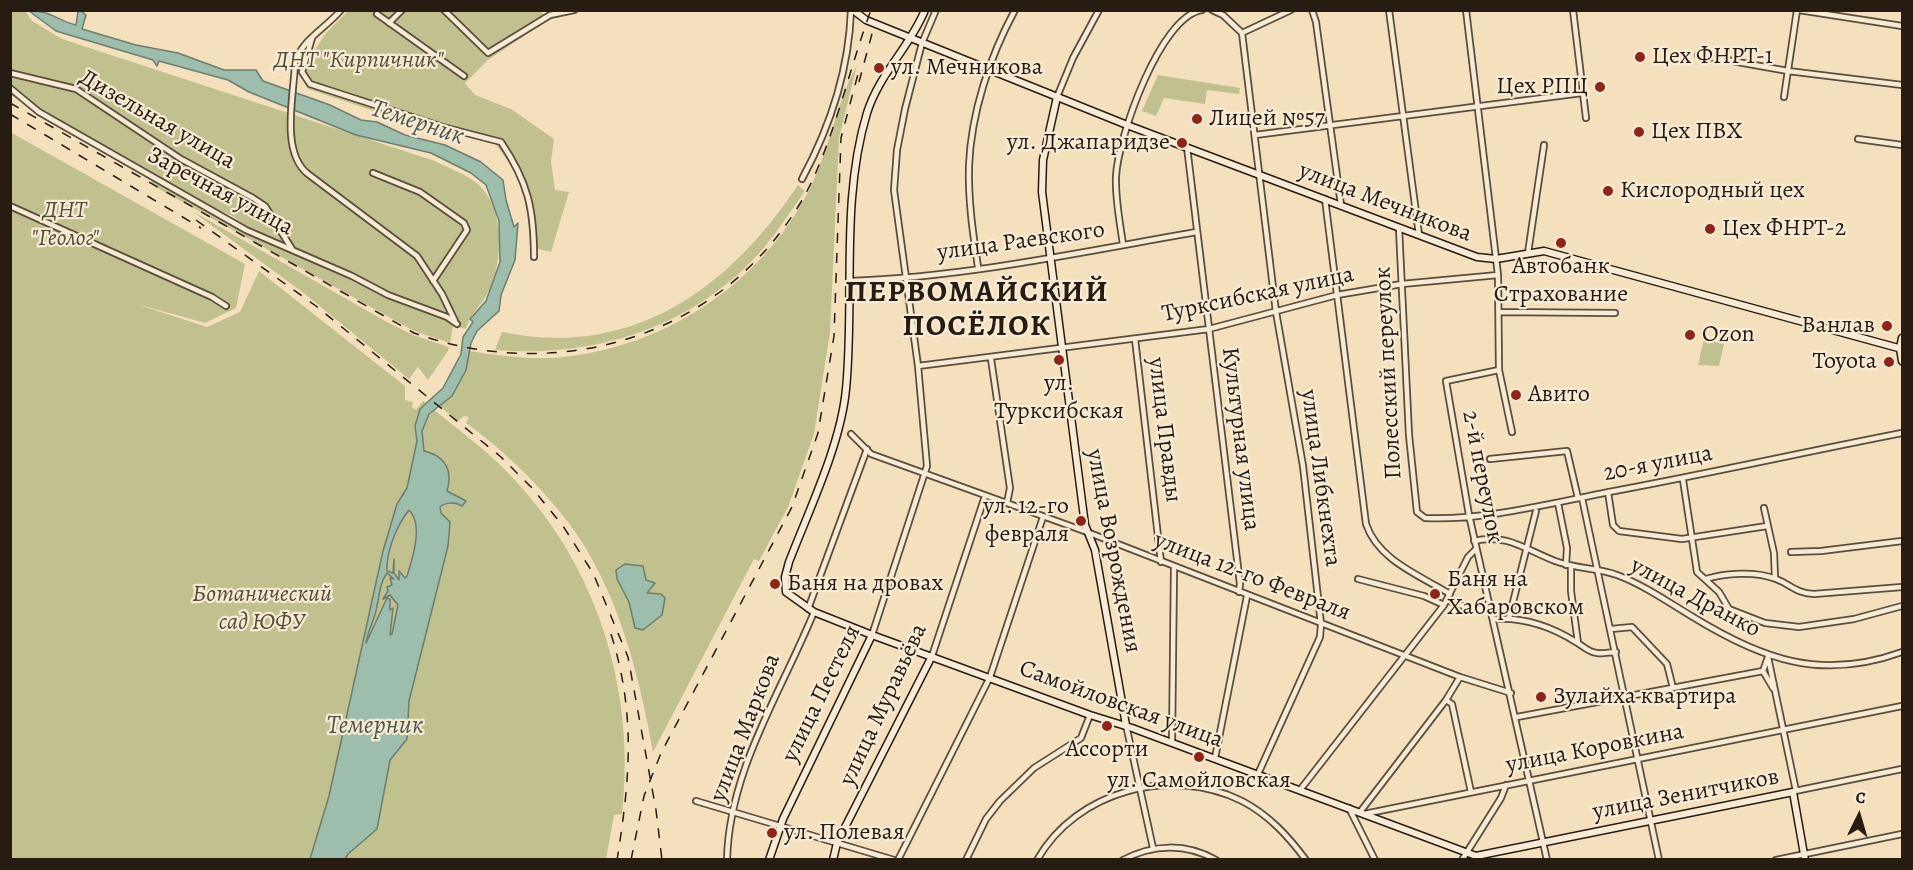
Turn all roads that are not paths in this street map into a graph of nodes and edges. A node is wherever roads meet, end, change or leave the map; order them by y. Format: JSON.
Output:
{"nodes":[{"id":1,"x":341,"y":10,"type":"edge"},
{"id":2,"x":402,"y":10,"type":"edge"},
{"id":3,"x":444,"y":10,"type":"edge"},
{"id":4,"x":544,"y":10,"type":"edge"},
{"id":5,"x":574,"y":10,"type":"edge"},
{"id":6,"x":852,"y":10,"type":"edge"},
{"id":7,"x":925,"y":10,"type":"edge"},
{"id":8,"x":936,"y":10,"type":"edge"},
{"id":9,"x":1015,"y":10,"type":"edge"},
{"id":10,"x":1099,"y":10,"type":"edge"},
{"id":11,"x":1179,"y":10,"type":"edge"},
{"id":12,"x":1202,"y":10,"type":"edge"},
{"id":13,"x":1212,"y":10,"type":"edge"},
{"id":14,"x":1291,"y":10,"type":"edge"},
{"id":15,"x":1312,"y":10,"type":"edge"},
{"id":16,"x":1389,"y":10,"type":"edge"},
{"id":17,"x":1466,"y":10,"type":"edge"},
{"id":18,"x":1573,"y":10,"type":"edge"},
{"id":19,"x":1798,"y":10,"type":"edge"},
{"id":20,"x":1217,"y":11,"type":"edge"},
{"id":21,"x":377,"y":14,"type":"dead end"},
{"id":22,"x":550,"y":15,"type":"junction"},
{"id":23,"x":1185,"y":18,"type":"junction"},
{"id":24,"x":389,"y":23,"type":"junction"},
{"id":25,"x":1902,"y":26,"type":"edge"},
{"id":26,"x":1242,"y":33,"type":"junction"},
{"id":27,"x":312,"y":38,"type":"junction"},
{"id":28,"x":912,"y":39,"type":"junction"},
{"id":29,"x":922,"y":43,"type":"junction"},
{"id":30,"x":1698,"y":55,"type":"dead end"},
{"id":31,"x":989,"y":71,"type":"junction"},
{"id":32,"x":1788,"y":71,"type":"junction"},
{"id":33,"x":10,"y":73,"type":"edge"},
{"id":34,"x":464,"y":75,"type":"dead end"},
{"id":35,"x":1902,"y":85,"type":"edge"},
{"id":36,"x":10,"y":88,"type":"edge"},
{"id":37,"x":1582,"y":93,"type":"junction"},
{"id":38,"x":1057,"y":97,"type":"junction"},
{"id":39,"x":1784,"y":97,"type":"dead end"},
{"id":40,"x":1479,"y":106,"type":"junction"},
{"id":41,"x":1404,"y":116,"type":"junction"},
{"id":42,"x":1586,"y":118,"type":"dead end"},
{"id":43,"x":1127,"y":125,"type":"junction"},
{"id":44,"x":1330,"y":126,"type":"junction"},
{"id":45,"x":1255,"y":135,"type":"junction"},
{"id":46,"x":1858,"y":139,"type":"dead end"},
{"id":47,"x":1544,"y":145,"type":"dead end"},
{"id":48,"x":1902,"y":145,"type":"edge"},
{"id":49,"x":1187,"y":147,"type":"junction"},
{"id":50,"x":373,"y":173,"type":"dead end"},
{"id":51,"x":1260,"y":174,"type":"junction"},
{"id":52,"x":802,"y":179,"type":"dead end"},
{"id":53,"x":1325,"y":200,"type":"junction"},
{"id":54,"x":1341,"y":205,"type":"junction"},
{"id":55,"x":10,"y":207,"type":"edge"},
{"id":56,"x":1399,"y":228,"type":"junction"},
{"id":57,"x":1196,"y":232,"type":"junction"},
{"id":58,"x":1419,"y":235,"type":"junction"},
{"id":59,"x":1123,"y":245,"type":"junction"},
{"id":60,"x":293,"y":251,"type":"junction"},
{"id":61,"x":1528,"y":253,"type":"junction"},
{"id":62,"x":534,"y":256,"type":"dead end"},
{"id":63,"x":1049,"y":257,"type":"junction"},
{"id":64,"x":1496,"y":259,"type":"junction"},
{"id":65,"x":978,"y":267,"type":"junction"},
{"id":66,"x":1498,"y":275,"type":"junction"},
{"id":67,"x":905,"y":277,"type":"junction"},
{"id":68,"x":434,"y":281,"type":"junction"},
{"id":69,"x":850,"y":281,"type":"junction"},
{"id":70,"x":1402,"y":284,"type":"junction"},
{"id":71,"x":1337,"y":295,"type":"junction"},
{"id":72,"x":226,"y":306,"type":"dead end"},
{"id":73,"x":1276,"y":312,"type":"junction"},
{"id":74,"x":1500,"y":312,"type":"junction"},
{"id":75,"x":1615,"y":313,"type":"dead end"},
{"id":76,"x":1209,"y":329,"type":"junction"},
{"id":77,"x":1902,"y":338,"type":"edge"},
{"id":78,"x":1135,"y":339,"type":"junction"},
{"id":79,"x":1062,"y":348,"type":"junction"},
{"id":80,"x":1901,"y":348,"type":"edge"},
{"id":81,"x":991,"y":359,"type":"junction"},
{"id":82,"x":1902,"y":361,"type":"edge"},
{"id":83,"x":918,"y":366,"type":"junction"},
{"id":84,"x":1499,"y":370,"type":"junction"},
{"id":85,"x":1512,"y":432,"type":"dead end"},
{"id":86,"x":1902,"y":433,"type":"edge"},
{"id":87,"x":851,"y":434,"type":"dead end"},
{"id":88,"x":867,"y":449,"type":"junction"},
{"id":89,"x":1490,"y":459,"type":"dead end"},
{"id":90,"x":925,"y":475,"type":"junction"},
{"id":91,"x":1683,"y":480,"type":"junction"},
{"id":92,"x":1608,"y":492,"type":"junction"},
{"id":93,"x":985,"y":496,"type":"junction"},
{"id":94,"x":1580,"y":498,"type":"junction"},
{"id":95,"x":1007,"y":503,"type":"junction"},
{"id":96,"x":1558,"y":503,"type":"junction"},
{"id":97,"x":1764,"y":508,"type":"dead end"},
{"id":98,"x":1536,"y":511,"type":"dead end"},
{"id":99,"x":1420,"y":516,"type":"joint"},
{"id":100,"x":1469,"y":516,"type":"junction"},
{"id":101,"x":1044,"y":517,"type":"junction"},
{"id":102,"x":1767,"y":526,"type":"junction"},
{"id":103,"x":1087,"y":532,"type":"junction"},
{"id":104,"x":1691,"y":538,"type":"junction"},
{"id":105,"x":1474,"y":541,"type":"junction"},
{"id":106,"x":1902,"y":541,"type":"edge"},
{"id":107,"x":1527,"y":546,"type":"junction"},
{"id":108,"x":1476,"y":549,"type":"junction"},
{"id":109,"x":1791,"y":552,"type":"dead end"},
{"id":110,"x":1161,"y":562,"type":"junction"},
{"id":111,"x":1568,"y":566,"type":"junction"},
{"id":112,"x":1174,"y":567,"type":"junction"},
{"id":113,"x":1596,"y":571,"type":"junction"},
{"id":114,"x":1775,"y":578,"type":"junction"},
{"id":115,"x":1358,"y":579,"type":"dead end"},
{"id":116,"x":1706,"y":579,"type":"junction"},
{"id":117,"x":1902,"y":586,"type":"edge"},
{"id":118,"x":1239,"y":592,"type":"junction"},
{"id":119,"x":1247,"y":596,"type":"junction"},
{"id":120,"x":1449,"y":597,"type":"junction"},
{"id":121,"x":1443,"y":605,"type":"junction"},
{"id":122,"x":1902,"y":606,"type":"edge"},
{"id":123,"x":1491,"y":610,"type":"junction"},
{"id":124,"x":811,"y":611,"type":"junction"},
{"id":125,"x":1509,"y":618,"type":"junction"},
{"id":126,"x":1494,"y":619,"type":"junction"},
{"id":127,"x":1321,"y":624,"type":"junction"},
{"id":128,"x":1611,"y":629,"type":"junction"},
{"id":129,"x":872,"y":635,"type":"junction"},
{"id":130,"x":1578,"y":643,"type":"junction"},
{"id":131,"x":1616,"y":652,"type":"junction"},
{"id":132,"x":1902,"y":652,"type":"edge"},
{"id":133,"x":1404,"y":655,"type":"junction"},
{"id":134,"x":932,"y":656,"type":"junction"},
{"id":135,"x":1768,"y":657,"type":"junction"},
{"id":136,"x":1763,"y":671,"type":"junction"},
{"id":137,"x":1460,"y":676,"type":"junction"},
{"id":138,"x":990,"y":677,"type":"junction"},
{"id":139,"x":1673,"y":688,"type":"junction"},
{"id":140,"x":1773,"y":688,"type":"junction"},
{"id":141,"x":1511,"y":693,"type":"junction"},
{"id":142,"x":1626,"y":697,"type":"junction"},
{"id":143,"x":1446,"y":700,"type":"junction"},
{"id":144,"x":1902,"y":706,"type":"edge"},
{"id":145,"x":1090,"y":715,"type":"junction"},
{"id":146,"x":1517,"y":717,"type":"junction"},
{"id":147,"x":1126,"y":725,"type":"junction"},
{"id":148,"x":1783,"y":729,"type":"junction"},
{"id":149,"x":1172,"y":742,"type":"junction"},
{"id":150,"x":1215,"y":758,"type":"junction"},
{"id":151,"x":1639,"y":760,"type":"junction"},
{"id":152,"x":1902,"y":769,"type":"edge"},
{"id":153,"x":1258,"y":774,"type":"junction"},
{"id":154,"x":1528,"y":781,"type":"junction"},
{"id":155,"x":1506,"y":785,"type":"junction"},
{"id":156,"x":1141,"y":787,"type":"junction"},
{"id":157,"x":1300,"y":790,"type":"junction"},
{"id":158,"x":1794,"y":791,"type":"junction"},
{"id":159,"x":1471,"y":792,"type":"junction"},
{"id":160,"x":696,"y":801,"type":"dead end"},
{"id":161,"x":1349,"y":808,"type":"junction"},
{"id":162,"x":732,"y":810,"type":"junction"},
{"id":163,"x":1362,"y":813,"type":"junction"},
{"id":164,"x":1650,"y":820,"type":"junction"},
{"id":165,"x":780,"y":825,"type":"junction"},
{"id":166,"x":1902,"y":834,"type":"edge"},
{"id":167,"x":1542,"y":842,"type":"junction"},
{"id":168,"x":837,"y":843,"type":"junction"},
{"id":169,"x":1154,"y":848,"type":"junction"},
{"id":170,"x":1498,"y":851,"type":"junction"},
{"id":171,"x":1468,"y":852,"type":"junction"},
{"id":172,"x":1476,"y":856,"type":"joint"},
{"id":173,"x":1805,"y":857,"type":"edge"},
{"id":174,"x":727,"y":860,"type":"edge"},
{"id":175,"x":769,"y":860,"type":"edge"},
{"id":176,"x":833,"y":860,"type":"edge"},
{"id":177,"x":896,"y":860,"type":"edge"},
{"id":178,"x":966,"y":860,"type":"edge"},
{"id":179,"x":1037,"y":860,"type":"edge"},
{"id":180,"x":1123,"y":860,"type":"edge"},
{"id":181,"x":1216,"y":860,"type":"edge"},
{"id":182,"x":1306,"y":860,"type":"edge"},
{"id":183,"x":1375,"y":860,"type":"edge"},
{"id":184,"x":1462,"y":860,"type":"edge"},
{"id":185,"x":1501,"y":860,"type":"edge"},
{"id":186,"x":1547,"y":860,"type":"edge"},
{"id":187,"x":1659,"y":860,"type":"edge"},
{"id":188,"x":1776,"y":860,"type":"edge"}],
"edges":[{"from":1,"to":27,"type":"street"},
{"from":2,"to":24,"type":"street"},
{"from":3,"to":22,"type":"street"},
{"from":4,"to":22,"type":"street"},
{"from":5,"to":22,"type":"street"},
{"from":6,"to":28,"type":"street","name":"улица Мечникова"},
{"from":6,"to":52,"type":"street"},
{"from":7,"to":28,"type":"street"},
{"from":8,"to":29,"type":"street","name":"улица Пестеля"},
{"from":9,"to":31,"type":"street"},
{"from":10,"to":38,"type":"street"},
{"from":11,"to":23,"type":"street"},
{"from":12,"to":23,"type":"street"},
{"from":13,"to":20,"type":"street"},
{"from":14,"to":26,"type":"street"},
{"from":15,"to":44,"type":"street"},
{"from":16,"to":41,"type":"street"},
{"from":17,"to":40,"type":"street"},
{"from":18,"to":37,"type":"street"},
{"from":19,"to":25,"type":"street"},
{"from":19,"to":32,"type":"street"},
{"from":20,"to":26,"type":"street"},
{"from":21,"to":24,"type":"street"},
{"from":23,"to":43,"type":"street"},
{"from":24,"to":34,"type":"street"},
{"from":26,"to":45,"type":"street","name":"улица Либкнехта"},
{"from":27,"to":62,"type":"street"},
{"from":27,"to":68,"type":"street"},
{"from":28,"to":29,"type":"street","name":"улица Мечникова"},
{"from":28,"to":69,"type":"street"},
{"from":29,"to":31,"type":"street","name":"улица Мечникова"},
{"from":29,"to":67,"type":"street","name":"улица Пестеля"},
{"from":30,"to":32,"type":"street"},
{"from":31,"to":38,"type":"street","name":"улица Мечникова"},
{"from":31,"to":65,"type":"street"},
{"from":32,"to":35,"type":"street"},
{"from":32,"to":39,"type":"street"},
{"from":33,"to":60,"type":"street","name":"Дизельная улица"},
{"from":36,"to":60,"type":"street","name":"Заречная улица"},
{"from":37,"to":40,"type":"street"},
{"from":37,"to":42,"type":"street"},
{"from":38,"to":43,"type":"street","name":"улица Мечникова"},
{"from":38,"to":63,"type":"street","name":"улица Возрождения"},
{"from":40,"to":41,"type":"street"},
{"from":40,"to":64,"type":"street"},
{"from":41,"to":44,"type":"street"},
{"from":41,"to":58,"type":"street"},
{"from":43,"to":49,"type":"street","name":"улица Мечникова"},
{"from":43,"to":59,"type":"street"},
{"from":44,"to":45,"type":"street"},
{"from":44,"to":54,"type":"street"},
{"from":45,"to":51,"type":"street","name":"улица Либкнехта"},
{"from":46,"to":48,"type":"street"},
{"from":47,"to":61,"type":"street"},
{"from":49,"to":51,"type":"street","name":"улица Мечникова"},
{"from":49,"to":57,"type":"street","name":"Культурная улица"},
{"from":50,"to":68,"type":"street"},
{"from":51,"to":53,"type":"street","name":"улица Мечникова"},
{"from":51,"to":73,"type":"street","name":"улица Либкнехта"},
{"from":53,"to":54,"type":"street","name":"улица Мечникова"},
{"from":53,"to":71,"type":"street"},
{"from":54,"to":56,"type":"street","name":"улица Мечникова"},
{"from":55,"to":72,"type":"street"},
{"from":56,"to":58,"type":"street","name":"улица Мечникова"},
{"from":56,"to":70,"type":"street","name":"Полесский переулок"},
{"from":57,"to":59,"type":"street","name":"улица Раевского"},
{"from":57,"to":76,"type":"street","name":"Культурная улица"},
{"from":58,"to":64,"type":"street","name":"улица Мечникова"},
{"from":59,"to":63,"type":"street","name":"улица Раевского"},
{"from":60,"to":68,"type":"street","name":"Заречная улица"},
{"from":61,"to":64,"type":"street","name":"улица Мечникова"},
{"from":61,"to":80,"type":"street","name":"улица Мечникова"},
{"from":63,"to":65,"type":"street","name":"улица Раевского"},
{"from":63,"to":79,"type":"street","name":"улица Возрождения"},
{"from":64,"to":66,"type":"street"},
{"from":65,"to":67,"type":"street","name":"улица Раевского"},
{"from":66,"to":70,"type":"street","name":"Турксибская улица"},
{"from":66,"to":74,"type":"street"},
{"from":67,"to":69,"type":"street","name":"улица Раевского"},
{"from":67,"to":83,"type":"street","name":"улица Пестеля"},
{"from":69,"to":124,"type":"street","name":"Самойловская улица"},
{"from":70,"to":71,"type":"street","name":"Турксибская улица"},
{"from":70,"to":99,"type":"street","name":"Полесский переулок"},
{"from":71,"to":73,"type":"street","name":"Турксибская улица"},
{"from":71,"to":120,"type":"street"},
{"from":73,"to":76,"type":"street","name":"Турксибская улица"},
{"from":73,"to":127,"type":"street","name":"улица Либкнехта"},
{"from":74,"to":75,"type":"street"},
{"from":74,"to":84,"type":"street"},
{"from":76,"to":78,"type":"street","name":"Турксибская улица"},
{"from":76,"to":118,"type":"street","name":"Культурная улица"},
{"from":77,"to":80,"type":"street"},
{"from":78,"to":79,"type":"street","name":"Турксибская улица"},
{"from":78,"to":110,"type":"street","name":"улица Правды"},
{"from":79,"to":81,"type":"street","name":"Турксибская улица"},
{"from":79,"to":103,"type":"street","name":"улица Возрождения"},
{"from":80,"to":82,"type":"street"},
{"from":81,"to":83,"type":"street","name":"Турксибская улица"},
{"from":81,"to":95,"type":"street"},
{"from":83,"to":90,"type":"street","name":"улица Пестеля"},
{"from":84,"to":85,"type":"street"},
{"from":84,"to":100,"type":"street","name":"2-й переулок"},
{"from":86,"to":91,"type":"street","name":"20-я улица"},
{"from":87,"to":88,"type":"street","name":"улица 12-го Февраля"},
{"from":88,"to":90,"type":"street","name":"улица 12-го Февраля"},
{"from":88,"to":124,"type":"street","name":"улица Маркова"},
{"from":89,"to":94,"type":"street"},
{"from":90,"to":93,"type":"street","name":"улица 12-го Февраля"},
{"from":90,"to":129,"type":"street","name":"улица Пестеля"},
{"from":91,"to":92,"type":"street","name":"20-я улица"},
{"from":91,"to":104,"type":"street"},
{"from":92,"to":94,"type":"street","name":"20-я улица"},
{"from":92,"to":104,"type":"street"},
{"from":93,"to":95,"type":"street","name":"улица 12-го Февраля"},
{"from":93,"to":134,"type":"street","name":"улица Муравьёва"},
{"from":94,"to":96,"type":"street","name":"20-я улица"},
{"from":94,"to":113,"type":"street"},
{"from":95,"to":101,"type":"street","name":"улица 12-го Февраля"},
{"from":96,"to":100,"type":"street","name":"20-я улица"},
{"from":96,"to":111,"type":"street"},
{"from":97,"to":102,"type":"street"},
{"from":98,"to":107,"type":"street"},
{"from":99,"to":100,"type":"street","name":"20-я улица"},
{"from":100,"to":105,"type":"street","name":"2-й переулок"},
{"from":101,"to":103,"type":"street","name":"улица 12-го Февраля"},
{"from":101,"to":138,"type":"street"},
{"from":102,"to":104,"type":"street"},
{"from":102,"to":114,"type":"street"},
{"from":103,"to":110,"type":"street","name":"улица 12-го Февраля"},
{"from":103,"to":147,"type":"street","name":"улица Возрождения"},
{"from":104,"to":116,"type":"street"},
{"from":105,"to":107,"type":"street","name":"улица Дранко"},
{"from":105,"to":108,"type":"street","name":"2-й переулок"},
{"from":106,"to":109,"type":"street"},
{"from":107,"to":111,"type":"street","name":"улица Дранко"},
{"from":107,"to":125,"type":"street"},
{"from":108,"to":120,"type":"street"},
{"from":108,"to":123,"type":"street","name":"2-й переулок"},
{"from":110,"to":112,"type":"street","name":"улица 12-го Февраля"},
{"from":111,"to":113,"type":"street","name":"улица Дранко"},
{"from":111,"to":130,"type":"street"},
{"from":112,"to":118,"type":"street","name":"улица 12-го Февраля"},
{"from":112,"to":149,"type":"street"},
{"from":113,"to":128,"type":"street"},
{"from":113,"to":135,"type":"street","name":"улица Дранко"},
{"from":114,"to":116,"type":"street"},
{"from":114,"to":117,"type":"street"},
{"from":115,"to":121,"type":"street"},
{"from":116,"to":122,"type":"street"},
{"from":118,"to":119,"type":"street","name":"улица 12-го Февраля"},
{"from":119,"to":127,"type":"street","name":"улица 12-го Февраля"},
{"from":119,"to":150,"type":"street"},
{"from":120,"to":121,"type":"street"},
{"from":120,"to":123,"type":"street"},
{"from":121,"to":133,"type":"street"},
{"from":123,"to":126,"type":"street","name":"2-й переулок"},
{"from":124,"to":129,"type":"street","name":"Самойловская улица"},
{"from":124,"to":162,"type":"street","name":"улица Маркова"},
{"from":125,"to":126,"type":"street"},
{"from":125,"to":130,"type":"street"},
{"from":126,"to":141,"type":"street","name":"2-й переулок"},
{"from":127,"to":133,"type":"street","name":"улица 12-го Февраля"},
{"from":127,"to":153,"type":"street","name":"улица Либкнехта"},
{"from":128,"to":131,"type":"street"},
{"from":128,"to":139,"type":"street"},
{"from":129,"to":134,"type":"street","name":"Самойловская улица"},
{"from":129,"to":165,"type":"street","name":"улица Пестеля"},
{"from":130,"to":131,"type":"street"},
{"from":131,"to":142,"type":"street"},
{"from":132,"to":135,"type":"street","name":"улица Дранко"},
{"from":133,"to":137,"type":"street","name":"улица 12-го Февраля"},
{"from":133,"to":157,"type":"street"},
{"from":134,"to":138,"type":"street","name":"Самойловская улица"},
{"from":134,"to":168,"type":"street","name":"улица Муравьёва"},
{"from":135,"to":136,"type":"street"},
{"from":135,"to":140,"type":"street"},
{"from":136,"to":139,"type":"street"},
{"from":136,"to":140,"type":"street"},
{"from":137,"to":141,"type":"street","name":"улица 12-го Февраля"},
{"from":137,"to":143,"type":"street"},
{"from":138,"to":145,"type":"street","name":"Самойловская улица"},
{"from":138,"to":177,"type":"street"},
{"from":139,"to":142,"type":"street"},
{"from":140,"to":148,"type":"street"},
{"from":141,"to":146,"type":"street","name":"2-й переулок"},
{"from":142,"to":146,"type":"street"},
{"from":142,"to":151,"type":"street"},
{"from":143,"to":159,"type":"street"},
{"from":143,"to":163,"type":"street"},
{"from":144,"to":148,"type":"street","name":"улица Коровкина"},
{"from":145,"to":147,"type":"street","name":"Самойловская улица"},
{"from":145,"to":178,"type":"street"},
{"from":146,"to":154,"type":"street","name":"2-й переулок"},
{"from":147,"to":149,"type":"street","name":"Самойловская улица"},
{"from":147,"to":156,"type":"street","name":"улица Возрождения"},
{"from":148,"to":151,"type":"street","name":"улица Коровкина"},
{"from":148,"to":158,"type":"street"},
{"from":149,"to":150,"type":"street","name":"Самойловская улица"},
{"from":150,"to":153,"type":"street","name":"Самойловская улица"},
{"from":151,"to":154,"type":"street","name":"улица Коровкина"},
{"from":151,"to":164,"type":"street"},
{"from":152,"to":158,"type":"street","name":"улица Зенитчиков"},
{"from":153,"to":157,"type":"street","name":"Самойловская улица"},
{"from":154,"to":155,"type":"street","name":"улица Коровкина"},
{"from":154,"to":167,"type":"street","name":"2-й переулок"},
{"from":155,"to":159,"type":"street","name":"улица Коровкина"},
{"from":155,"to":171,"type":"street"},
{"from":156,"to":169,"type":"street","name":"улица Возрождения"},
{"from":156,"to":179,"type":"street"},
{"from":156,"to":182,"type":"street"},
{"from":157,"to":161,"type":"street","name":"Самойловская улица"},
{"from":158,"to":164,"type":"street","name":"улица Зенитчиков"},
{"from":158,"to":173,"type":"street"},
{"from":159,"to":163,"type":"street","name":"улица Коровкина"},
{"from":160,"to":162,"type":"street"},
{"from":161,"to":163,"type":"street","name":"Самойловская улица"},
{"from":161,"to":183,"type":"street"},
{"from":162,"to":165,"type":"street"},
{"from":162,"to":174,"type":"street","name":"улица Маркова"},
{"from":163,"to":171,"type":"street","name":"Самойловская улица"},
{"from":164,"to":167,"type":"street","name":"улица Зенитчиков"},
{"from":164,"to":187,"type":"street"},
{"from":165,"to":168,"type":"street"},
{"from":165,"to":175,"type":"street","name":"улица Пестеля"},
{"from":166,"to":173,"type":"street"},
{"from":167,"to":170,"type":"street","name":"улица Зенитчиков"},
{"from":167,"to":186,"type":"street","name":"2-й переулок"},
{"from":168,"to":176,"type":"street","name":"улица Муравьёва"},
{"from":168,"to":177,"type":"street"},
{"from":169,"to":180,"type":"street"},
{"from":169,"to":181,"type":"street"},
{"from":170,"to":172,"type":"street","name":"улица Зенитчиков"},
{"from":170,"to":185,"type":"street"},
{"from":171,"to":172,"type":"street","name":"Самойловская улица"},
{"from":171,"to":184,"type":"street"},
{"from":173,"to":188,"type":"street"}]}
